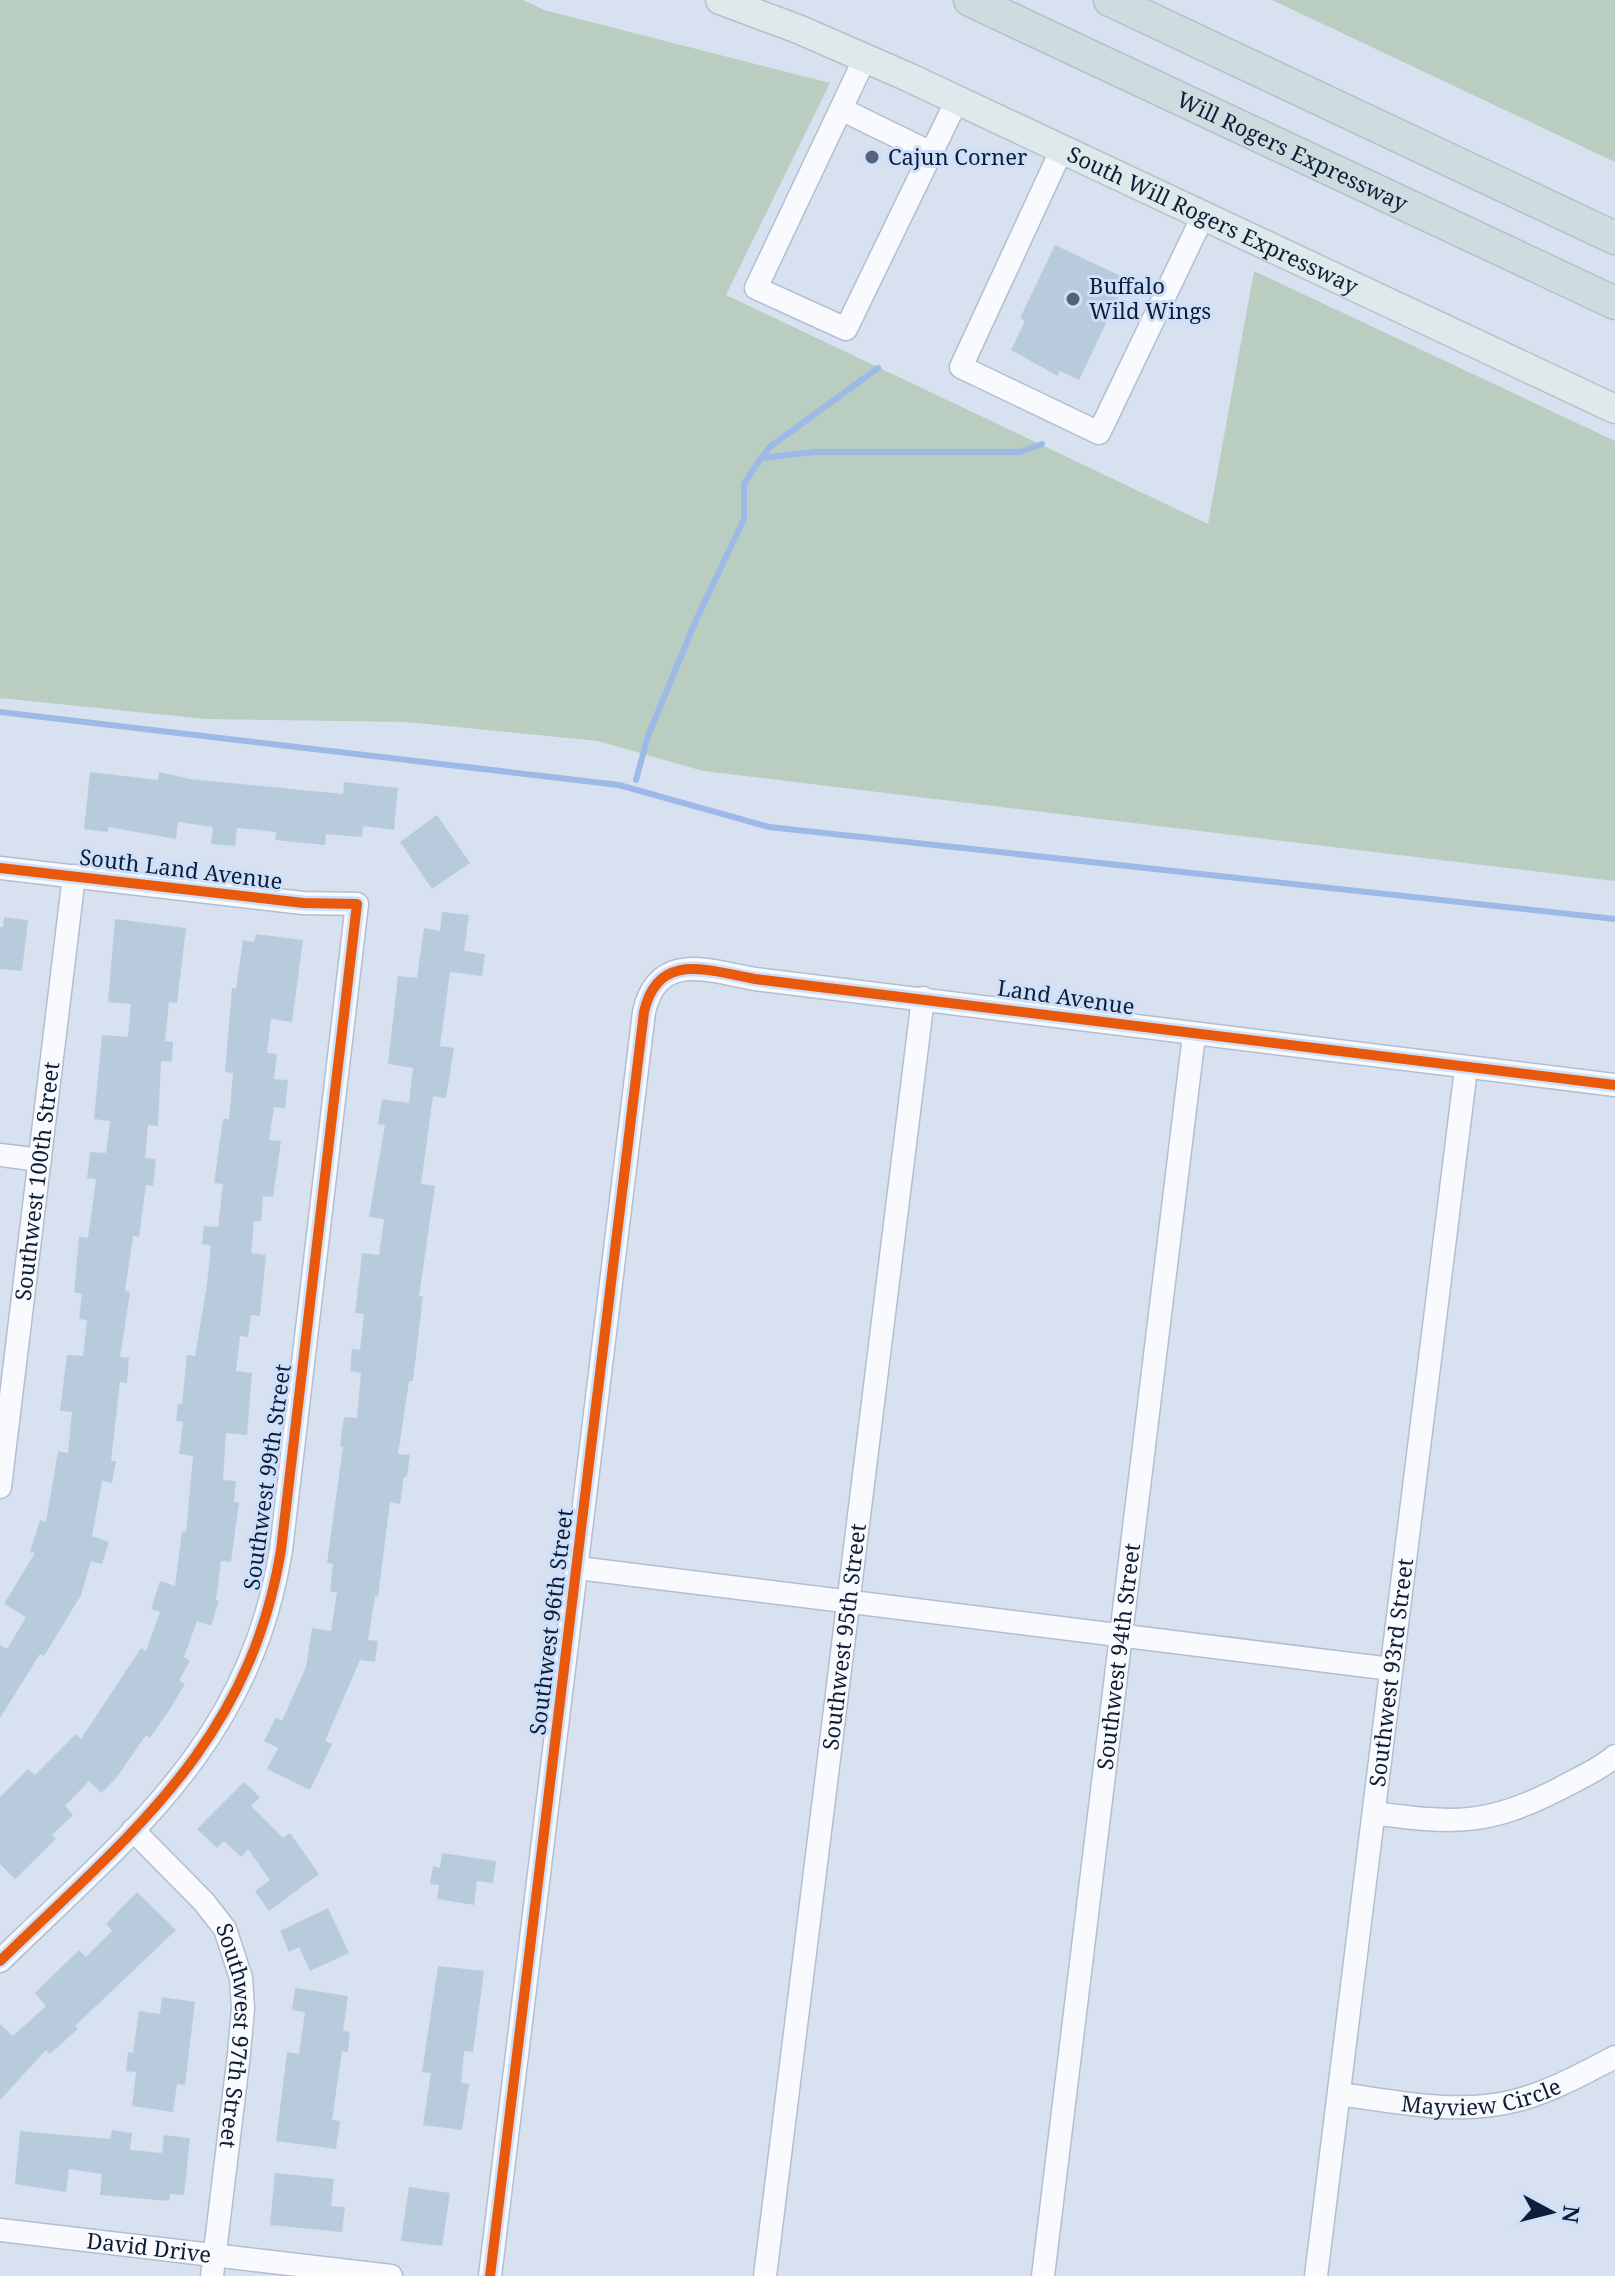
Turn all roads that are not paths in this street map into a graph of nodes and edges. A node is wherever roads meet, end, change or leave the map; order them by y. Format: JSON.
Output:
{"nodes":[{"id":1,"x":720,"y":0,"type":"edge"},
{"id":2,"x":970,"y":0,"type":"edge"},
{"id":3,"x":1110,"y":0,"type":"edge"},
{"id":4,"x":865,"y":58,"type":"junction"},
{"id":5,"x":957,"y":100,"type":"junction"},
{"id":6,"x":841,"y":109,"type":"junction"},
{"id":7,"x":1061,"y":151,"type":"junction"},
{"id":8,"x":931,"y":153,"type":"junction"},
{"id":9,"x":1203,"y":216,"type":"junction"},
{"id":10,"x":1615,"y":238,"type":"edge"},
{"id":11,"x":1615,"y":303,"type":"edge"},
{"id":12,"x":1615,"y":409,"type":"edge"},
{"id":13,"x":0,"y":868,"type":"edge"},
{"id":14,"x":74,"y":876,"type":"junction"},
{"id":15,"x":357,"y":904,"type":"joint"},
{"id":16,"x":662,"y":978,"type":"joint"},
{"id":17,"x":923,"y":998,"type":"junction"},
{"id":18,"x":1194,"y":1035,"type":"junction"},
{"id":19,"x":1466,"y":1069,"type":"junction"},
{"id":20,"x":1615,"y":1085,"type":"edge"},
{"id":21,"x":0,"y":1155,"type":"edge"},
{"id":22,"x":40,"y":1160,"type":"junction"},
{"id":23,"x":4,"y":1440,"type":"edge"},
{"id":24,"x":0,"y":1487,"type":"edge"},
{"id":25,"x":578,"y":1568,"type":"junction"},
{"id":26,"x":847,"y":1601,"type":"junction"},
{"id":27,"x":1120,"y":1636,"type":"junction"},
{"id":28,"x":1391,"y":1669,"type":"junction"},
{"id":29,"x":1615,"y":1756,"type":"edge"},
{"id":30,"x":1374,"y":1813,"type":"junction"},
{"id":31,"x":133,"y":1830,"type":"junction"},
{"id":32,"x":0,"y":1961,"type":"edge"},
{"id":33,"x":1615,"y":2057,"type":"edge"},
{"id":34,"x":1339,"y":2094,"type":"junction"},
{"id":35,"x":0,"y":2230,"type":"edge"},
{"id":36,"x":213,"y":2265,"type":"edge"},
{"id":37,"x":391,"y":2276,"type":"edge"},
{"id":38,"x":490,"y":2276,"type":"edge"},
{"id":39,"x":765,"y":2276,"type":"edge"},
{"id":40,"x":1043,"y":2276,"type":"edge"},
{"id":41,"x":1316,"y":2276,"type":"edge"}],
"edges":[{"from":1,"to":4,"type":"main road","name":"South Will Rogers Expressway"},
{"from":2,"to":11,"type":"highway","name":"Will Rogers Expressway"},
{"from":3,"to":10,"type":"highway"},
{"from":4,"to":5,"type":"main road","name":"South Will Rogers Expressway"},
{"from":4,"to":6,"type":"street"},
{"from":5,"to":7,"type":"main road","name":"South Will Rogers Expressway"},
{"from":5,"to":8,"type":"street"},
{"from":6,"to":8,"type":"street"},
{"from":6,"to":8,"type":"street"},
{"from":7,"to":9,"type":"main road","name":"South Will Rogers Expressway"},
{"from":7,"to":9,"type":"street"},
{"from":9,"to":12,"type":"main road","name":"South Will Rogers Expressway"},
{"from":13,"to":14,"type":"street","name":"South Land Avenue"},
{"from":14,"to":15,"type":"street","name":"South Land Avenue"},
{"from":14,"to":22,"type":"street","name":"Southwest 100th Street"},
{"from":15,"to":31,"type":"street","name":"Southwest 99th Street"},
{"from":16,"to":17,"type":"street","name":"Land Avenue"},
{"from":16,"to":25,"type":"street","name":"Southwest 96th Street"},
{"from":17,"to":18,"type":"street","name":"Land Avenue"},
{"from":17,"to":26,"type":"street","name":"Southwest 95th Street"},
{"from":18,"to":19,"type":"street","name":"Land Avenue"},
{"from":18,"to":27,"type":"street","name":"Southwest 94th Street"},
{"from":19,"to":20,"type":"street","name":"Land Avenue"},
{"from":19,"to":28,"type":"street","name":"Southwest 93rd Street"},
{"from":21,"to":22,"type":"street"},
{"from":22,"to":23,"type":"street","name":"Southwest 100th Street"},
{"from":23,"to":24,"type":"street","name":"Southwest 100th Street"},
{"from":25,"to":26,"type":"street"},
{"from":25,"to":38,"type":"street","name":"Southwest 96th Street"},
{"from":26,"to":27,"type":"street"},
{"from":26,"to":39,"type":"street","name":"Southwest 95th Street"},
{"from":27,"to":28,"type":"street"},
{"from":27,"to":40,"type":"street","name":"Southwest 94th Street"},
{"from":28,"to":30,"type":"street","name":"Southwest 93rd Street"},
{"from":29,"to":30,"type":"street"},
{"from":30,"to":34,"type":"street","name":"Southwest 93rd Street"},
{"from":31,"to":32,"type":"street","name":"Southwest 99th Street"},
{"from":31,"to":36,"type":"street","name":"Southwest 97th Street"},
{"from":33,"to":34,"type":"street","name":"Mayview Circle"},
{"from":34,"to":41,"type":"street","name":"Southwest 93rd Street"},
{"from":35,"to":36,"type":"street","name":"David Drive"},
{"from":36,"to":37,"type":"street","name":"David Drive"}]}
